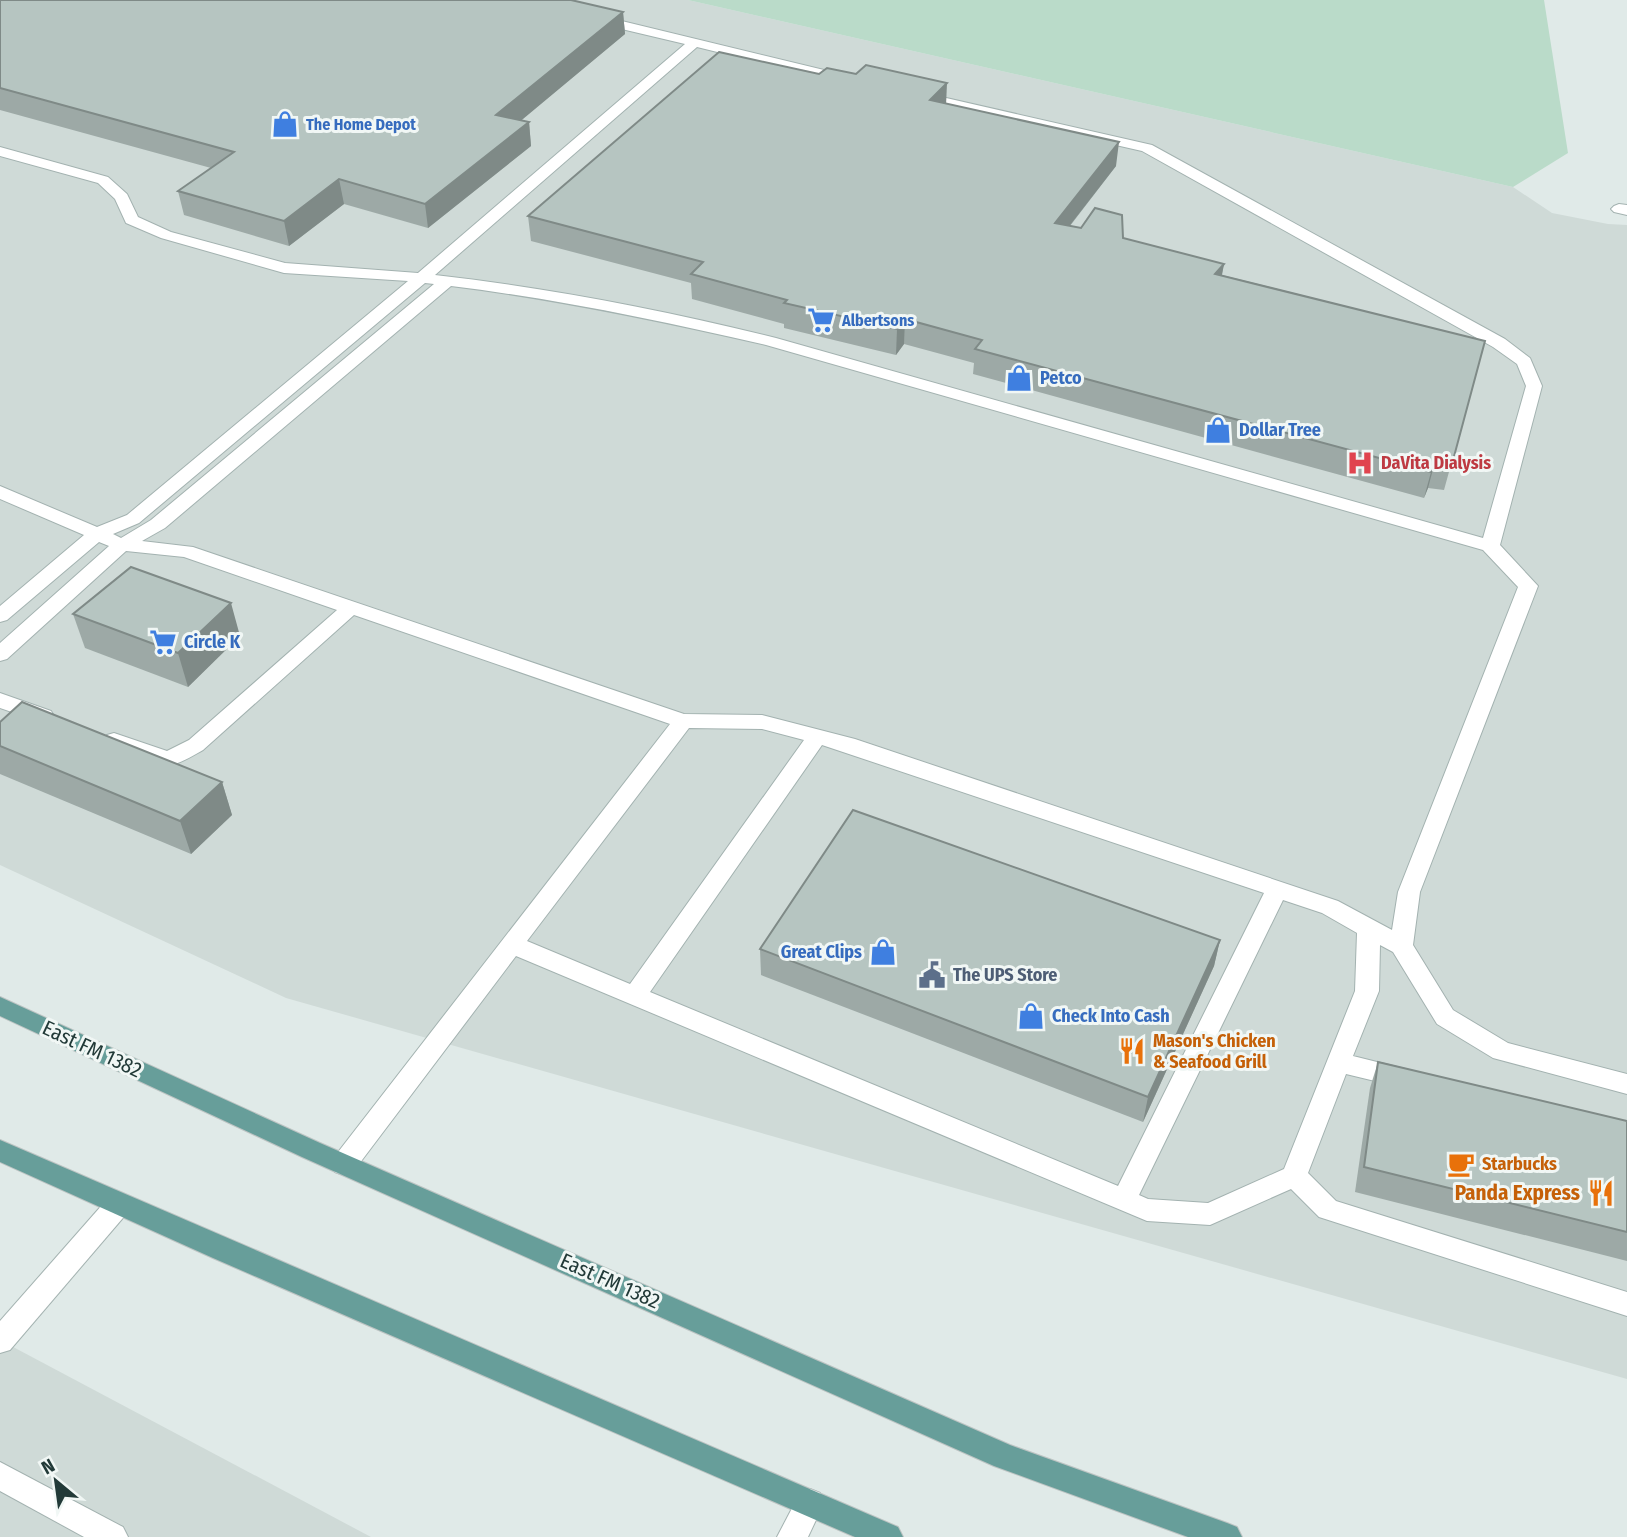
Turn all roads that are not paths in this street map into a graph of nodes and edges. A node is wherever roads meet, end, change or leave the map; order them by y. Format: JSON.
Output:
{"nodes":[{"id":1,"x":582,"y":16,"type":"edge"},
{"id":2,"x":694,"y":43,"type":"junction"},
{"id":3,"x":869,"y":84,"type":"edge"},
{"id":4,"x":908,"y":93,"type":"edge"},
{"id":5,"x":0,"y":151,"type":"edge"},
{"id":6,"x":422,"y":278,"type":"junction"},
{"id":7,"x":448,"y":281,"type":"junction"},
{"id":8,"x":0,"y":492,"type":"edge"},
{"id":9,"x":97,"y":534,"type":"junction"},
{"id":10,"x":122,"y":545,"type":"junction"},
{"id":11,"x":1490,"y":546,"type":"junction"},
{"id":12,"x":352,"y":607,"type":"junction"},
{"id":13,"x":0,"y":616,"type":"edge"},
{"id":14,"x":0,"y":653,"type":"edge"},
{"id":15,"x":0,"y":700,"type":"edge"},
{"id":16,"x":59,"y":721,"type":"edge"},
{"id":17,"x":683,"y":721,"type":"junction"},
{"id":18,"x":96,"y":733,"type":"edge"},
{"id":19,"x":817,"y":737,"type":"junction"},
{"id":20,"x":1277,"y":889,"type":"junction"},
{"id":21,"x":1369,"y":927,"type":"junction"},
{"id":22,"x":511,"y":944,"type":"junction"},
{"id":23,"x":1401,"y":946,"type":"junction"},
{"id":24,"x":634,"y":997,"type":"junction"},
{"id":25,"x":0,"y":1006,"type":"edge"},
{"id":26,"x":1339,"y":1063,"type":"junction"},
{"id":27,"x":1627,"y":1084,"type":"edge"},
{"id":28,"x":1430,"y":1085,"type":"edge"},
{"id":29,"x":0,"y":1151,"type":"edge"},
{"id":30,"x":344,"y":1164,"type":"junction"},
{"id":31,"x":1294,"y":1176,"type":"junction"},
{"id":32,"x":1124,"y":1200,"type":"junction"},
{"id":33,"x":119,"y":1204,"type":"junction"},
{"id":34,"x":1627,"y":1304,"type":"edge"},
{"id":35,"x":0,"y":1341,"type":"edge"},
{"id":36,"x":0,"y":1476,"type":"edge"},
{"id":37,"x":810,"y":1503,"type":"junction"},
{"id":38,"x":113,"y":1537,"type":"edge"},
{"id":39,"x":792,"y":1537,"type":"edge"},
{"id":40,"x":888,"y":1537,"type":"edge"},
{"id":41,"x":1227,"y":1537,"type":"edge"}],
"edges":[{"from":1,"to":2,"type":"lane"},
{"from":2,"to":3,"type":"lane"},
{"from":2,"to":6,"type":"lane"},
{"from":4,"to":11,"type":"lane"},
{"from":5,"to":6,"type":"lane"},
{"from":6,"to":7,"type":"lane"},
{"from":6,"to":9,"type":"lane"},
{"from":7,"to":10,"type":"lane"},
{"from":7,"to":11,"type":"lane"},
{"from":8,"to":9,"type":"lane"},
{"from":9,"to":10,"type":"lane"},
{"from":9,"to":13,"type":"lane"},
{"from":10,"to":12,"type":"lane"},
{"from":10,"to":14,"type":"lane"},
{"from":11,"to":23,"type":"lane"},
{"from":12,"to":17,"type":"lane"},
{"from":12,"to":18,"type":"lane"},
{"from":15,"to":16,"type":"lane"},
{"from":17,"to":19,"type":"lane"},
{"from":17,"to":22,"type":"lane"},
{"from":19,"to":20,"type":"lane"},
{"from":19,"to":24,"type":"lane"},
{"from":20,"to":21,"type":"lane"},
{"from":20,"to":32,"type":"lane"},
{"from":21,"to":23,"type":"lane"},
{"from":21,"to":26,"type":"lane"},
{"from":22,"to":24,"type":"lane"},
{"from":22,"to":30,"type":"lane"},
{"from":23,"to":27,"type":"lane"},
{"from":24,"to":32,"type":"lane"},
{"from":25,"to":30,"type":"main road","name":"East FM 1382"},
{"from":26,"to":28,"type":"lane"},
{"from":26,"to":31,"type":"lane"},
{"from":29,"to":33,"type":"main road"},
{"from":30,"to":41,"type":"main road","name":"East FM 1382"},
{"from":31,"to":32,"type":"lane"},
{"from":31,"to":34,"type":"lane"},
{"from":33,"to":35,"type":"lane"},
{"from":33,"to":37,"type":"main road"},
{"from":36,"to":38,"type":"lane"},
{"from":37,"to":39,"type":"lane"},
{"from":37,"to":40,"type":"main road"}]}
